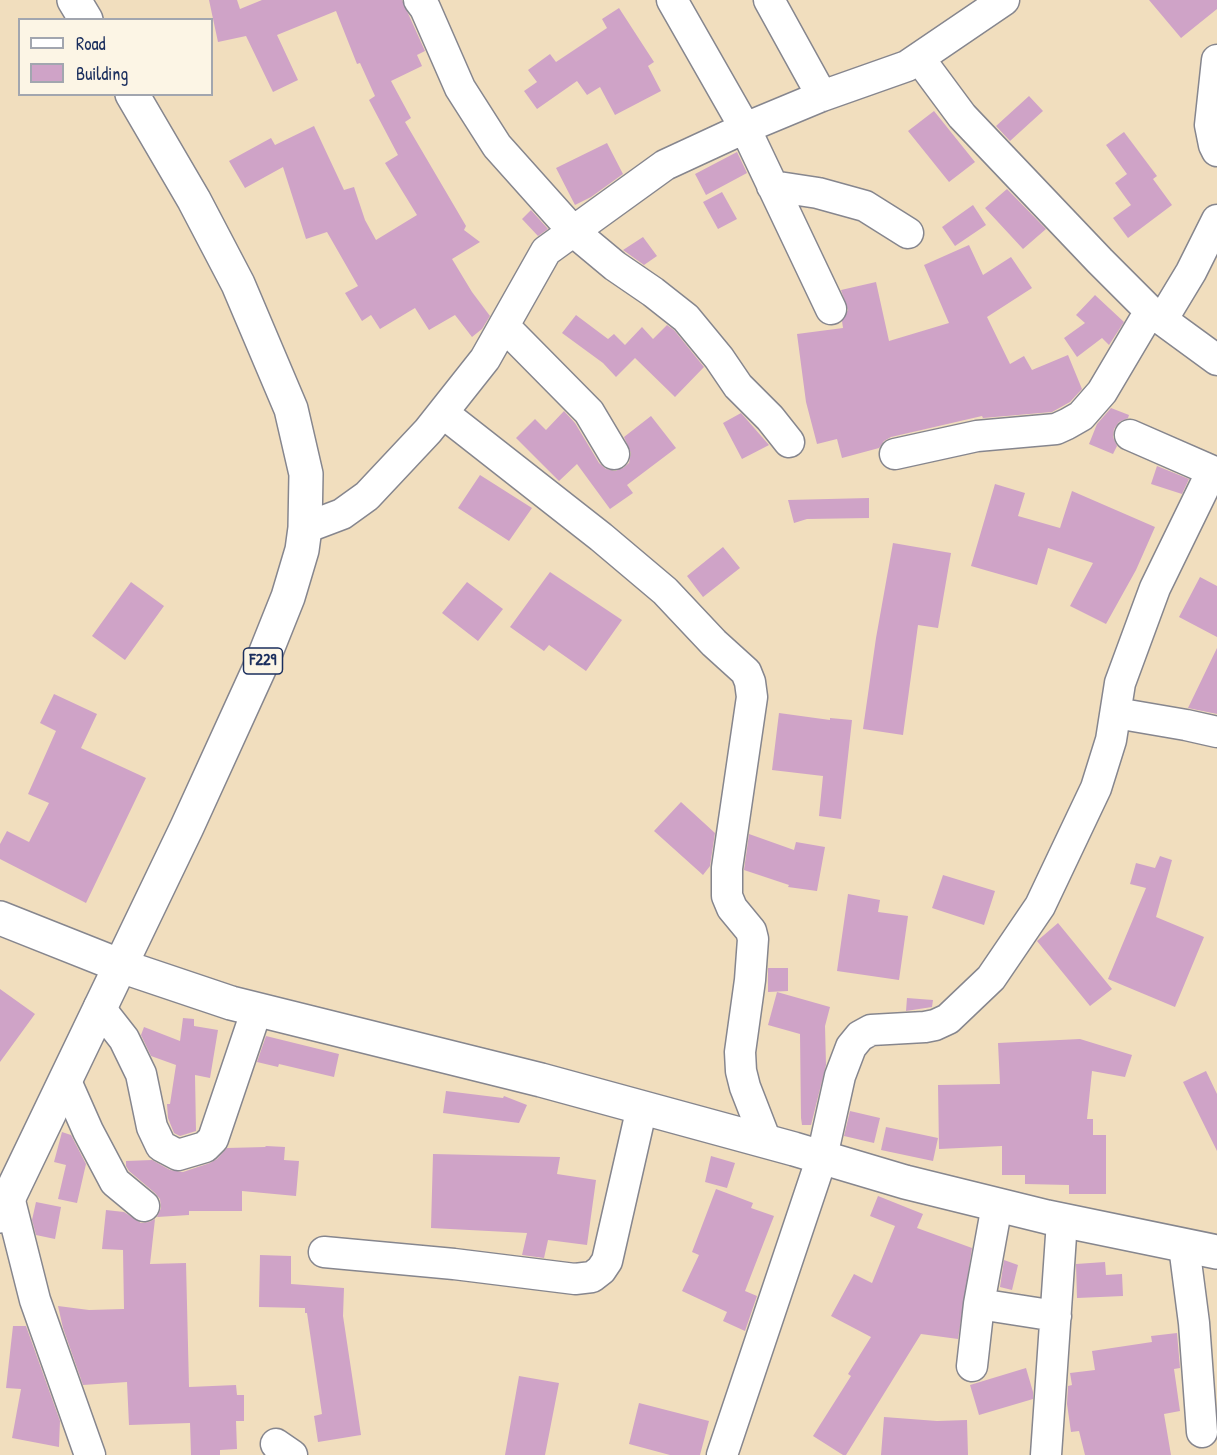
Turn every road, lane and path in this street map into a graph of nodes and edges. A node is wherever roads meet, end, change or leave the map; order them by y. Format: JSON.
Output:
{"nodes":[{"id":1,"x":74,"y":0,"type":"edge"},
{"id":2,"x":419,"y":0,"type":"edge"},
{"id":3,"x":672,"y":0,"type":"edge"},
{"id":4,"x":769,"y":0,"type":"edge"},
{"id":5,"x":1004,"y":0,"type":"edge"},
{"id":6,"x":85,"y":18,"type":"edge"},
{"id":7,"x":919,"y":58,"type":"junction"},
{"id":8,"x":1217,"y":60,"type":"edge"},
{"id":9,"x":133,"y":96,"type":"edge"},
{"id":10,"x":822,"y":96,"type":"junction"},
{"id":11,"x":745,"y":128,"type":"junction"},
{"id":12,"x":1217,"y":151,"type":"edge"},
{"id":13,"x":772,"y":186,"type":"junction"},
{"id":14,"x":1217,"y":220,"type":"edge"},
{"id":15,"x":573,"y":231,"type":"junction"},
{"id":16,"x":908,"y":233,"type":"dead end"},
{"id":17,"x":831,"y":309,"type":"dead end"},
{"id":18,"x":1156,"y":315,"type":"junction"},
{"id":19,"x":504,"y":326,"type":"junction"},
{"id":20,"x":1217,"y":360,"type":"edge"},
{"id":21,"x":443,"y":413,"type":"junction"},
{"id":22,"x":1130,"y":435,"type":"dead end"},
{"id":23,"x":789,"y":442,"type":"dead end"},
{"id":24,"x":614,"y":454,"type":"dead end"},
{"id":25,"x":895,"y":454,"type":"dead end"},
{"id":26,"x":1214,"y":472,"type":"edge"},
{"id":27,"x":305,"y":528,"type":"junction"},
{"id":28,"x":1116,"y":713,"type":"junction"},
{"id":29,"x":1217,"y":732,"type":"edge"},
{"id":30,"x":0,"y":918,"type":"edge"},
{"id":31,"x":121,"y":966,"type":"junction"},
{"id":32,"x":99,"y":1007,"type":"junction"},
{"id":33,"x":257,"y":1009,"type":"junction"},
{"id":34,"x":65,"y":1079,"type":"junction"},
{"id":35,"x":642,"y":1107,"type":"junction"},
{"id":36,"x":766,"y":1141,"type":"junction"},
{"id":37,"x":822,"y":1157,"type":"junction"},
{"id":38,"x":997,"y":1205,"type":"junction"},
{"id":39,"x":144,"y":1206,"type":"dead end"},
{"id":40,"x":5,"y":1207,"type":"edge"},
{"id":41,"x":1062,"y":1221,"type":"junction"},
{"id":42,"x":1184,"y":1246,"type":"junction"},
{"id":43,"x":324,"y":1252,"type":"dead end"},
{"id":44,"x":1217,"y":1252,"type":"edge"},
{"id":45,"x":979,"y":1304,"type":"junction"},
{"id":46,"x":1056,"y":1316,"type":"junction"},
{"id":47,"x":972,"y":1366,"type":"dead end"},
{"id":48,"x":1202,"y":1432,"type":"dead end"},
{"id":49,"x":90,"y":1455,"type":"edge"},
{"id":50,"x":722,"y":1455,"type":"edge"},
{"id":51,"x":1046,"y":1455,"type":"edge"}],
"edges":[{"from":1,"to":6,"type":"main road"},
{"from":2,"to":15,"type":"street"},
{"from":3,"to":11,"type":"street"},
{"from":4,"to":10,"type":"street"},
{"from":5,"to":7,"type":"street"},
{"from":7,"to":10,"type":"street"},
{"from":7,"to":18,"type":"street"},
{"from":8,"to":12,"type":"street"},
{"from":9,"to":27,"type":"main road","number":"F229"},
{"from":10,"to":11,"type":"street"},
{"from":11,"to":13,"type":"street"},
{"from":11,"to":15,"type":"street"},
{"from":13,"to":16,"type":"street"},
{"from":13,"to":17,"type":"street"},
{"from":14,"to":18,"type":"street"},
{"from":15,"to":19,"type":"street"},
{"from":15,"to":23,"type":"street"},
{"from":18,"to":20,"type":"street"},
{"from":18,"to":25,"type":"street"},
{"from":19,"to":21,"type":"street"},
{"from":19,"to":24,"type":"street"},
{"from":21,"to":27,"type":"street"},
{"from":21,"to":36,"type":"street"},
{"from":22,"to":26,"type":"street"},
{"from":26,"to":28,"type":"street"},
{"from":27,"to":31,"type":"main road","number":"F229"},
{"from":28,"to":29,"type":"street"},
{"from":28,"to":37,"type":"street"},
{"from":30,"to":31,"type":"main road"},
{"from":31,"to":32,"type":"main road","number":"F229"},
{"from":31,"to":33,"type":"main road"},
{"from":32,"to":33,"type":"street"},
{"from":32,"to":34,"type":"main road","number":"F229"},
{"from":33,"to":35,"type":"main road"},
{"from":34,"to":39,"type":"street"},
{"from":34,"to":40,"type":"main road","number":"F229"},
{"from":35,"to":36,"type":"main road"},
{"from":35,"to":43,"type":"street"},
{"from":36,"to":37,"type":"main road"},
{"from":37,"to":38,"type":"main road"},
{"from":37,"to":50,"type":"street"},
{"from":38,"to":41,"type":"main road"},
{"from":38,"to":45,"type":"street"},
{"from":40,"to":49,"type":"street"},
{"from":41,"to":42,"type":"main road"},
{"from":41,"to":46,"type":"street"},
{"from":42,"to":44,"type":"main road"},
{"from":42,"to":48,"type":"street"},
{"from":45,"to":46,"type":"street"},
{"from":45,"to":47,"type":"street"},
{"from":46,"to":51,"type":"street"}]}
